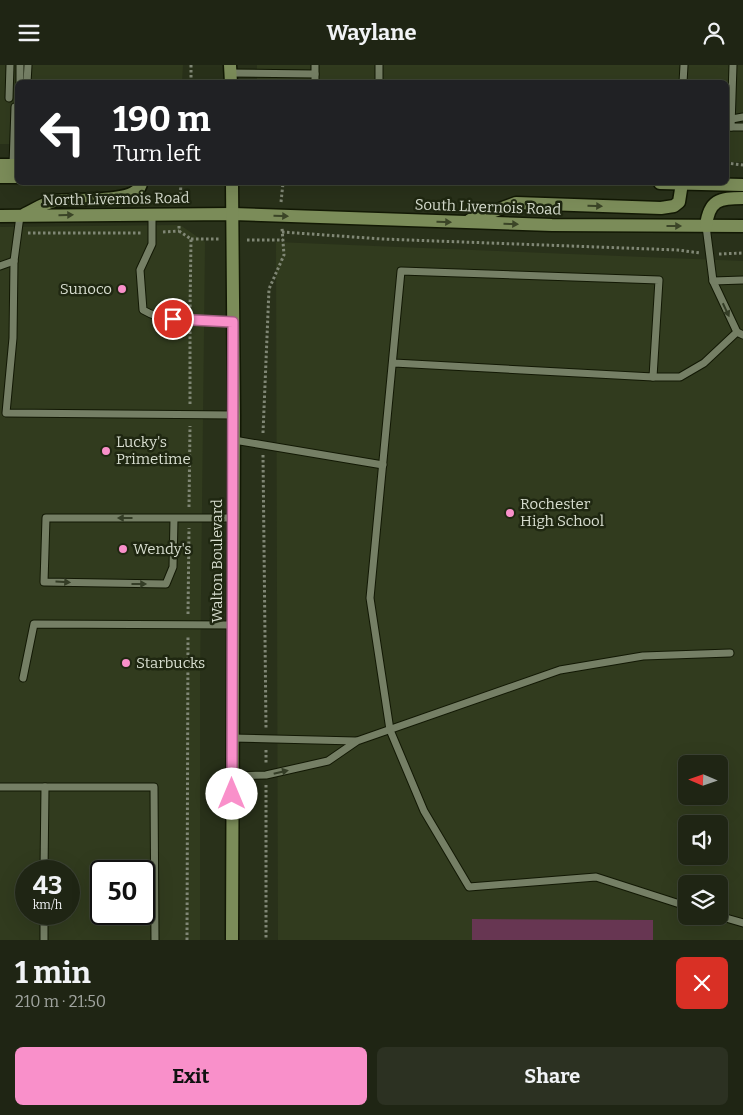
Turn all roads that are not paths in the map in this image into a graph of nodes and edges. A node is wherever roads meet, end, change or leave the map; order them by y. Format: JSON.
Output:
{"nodes":[{"id":1,"x":10,"y":65,"type":"edge"},
{"id":2,"x":20,"y":65,"type":"edge"},
{"id":3,"x":28,"y":65,"type":"edge"},
{"id":4,"x":315,"y":65,"type":"edge"},
{"id":5,"x":379,"y":65,"type":"edge"},
{"id":6,"x":684,"y":65,"type":"edge"},
{"id":7,"x":733,"y":65,"type":"edge"},
{"id":8,"x":231,"y":74,"type":"edge"},
{"id":9,"x":315,"y":79,"type":"edge"},
{"id":10,"x":20,"y":80,"type":"edge"},
{"id":11,"x":27,"y":80,"type":"edge"},
{"id":12,"x":379,"y":80,"type":"edge"},
{"id":13,"x":683,"y":80,"type":"edge"},
{"id":14,"x":9,"y":98,"type":"dead end"},
{"id":15,"x":14,"y":107,"type":"dead end"},
{"id":16,"x":743,"y":117,"type":"edge"},
{"id":17,"x":730,"y":124,"type":"edge"},
{"id":18,"x":743,"y":127,"type":"edge"},
{"id":19,"x":15,"y":138,"type":"edge"},
{"id":20,"x":0,"y":165,"type":"edge"},
{"id":21,"x":15,"y":169,"type":"edge"},
{"id":22,"x":15,"y":170,"type":"edge"},
{"id":23,"x":0,"y":177,"type":"edge"},
{"id":24,"x":141,"y":185,"type":"edge"},
{"id":25,"x":232,"y":185,"type":"edge"},
{"id":26,"x":682,"y":185,"type":"edge"},
{"id":27,"x":729,"y":185,"type":"edge"},
{"id":28,"x":743,"y":185,"type":"edge"},
{"id":29,"x":743,"y":198,"type":"edge"},
{"id":30,"x":233,"y":214,"type":"junction"},
{"id":31,"x":152,"y":215,"type":"junction"},
{"id":32,"x":0,"y":216,"type":"edge"},
{"id":33,"x":20,"y":216,"type":"junction"},
{"id":34,"x":463,"y":222,"type":"junction"},
{"id":35,"x":706,"y":226,"type":"junction"},
{"id":36,"x":743,"y":226,"type":"edge"},
{"id":37,"x":14,"y":261,"type":"junction"},
{"id":38,"x":0,"y":266,"type":"edge"},
{"id":39,"x":743,"y":280,"type":"edge"},
{"id":40,"x":713,"y":281,"type":"junction"},
{"id":41,"x":233,"y":322,"type":"junction"},
{"id":42,"x":740,"y":334,"type":"edge"},
{"id":43,"x":394,"y":363,"type":"junction"},
{"id":44,"x":652,"y":377,"type":"junction"},
{"id":45,"x":234,"y":415,"type":"junction"},
{"id":46,"x":234,"y":440,"type":"junction"},
{"id":47,"x":383,"y":465,"type":"junction"},
{"id":48,"x":234,"y":518,"type":"junction"},
{"id":49,"x":174,"y":519,"type":"junction"},
{"id":50,"x":233,"y":625,"type":"junction"},
{"id":51,"x":730,"y":653,"type":"dead end"},
{"id":52,"x":23,"y":678,"type":"dead end"},
{"id":53,"x":390,"y":730,"type":"junction"},
{"id":54,"x":232,"y":738,"type":"junction"},
{"id":55,"x":357,"y":741,"type":"junction"},
{"id":56,"x":232,"y":775,"type":"junction"},
{"id":57,"x":0,"y":787,"type":"edge"},
{"id":58,"x":44,"y":787,"type":"junction"},
{"id":59,"x":44,"y":860,"type":"edge"},
{"id":60,"x":678,"y":903,"type":"edge"},
{"id":61,"x":728,"y":919,"type":"edge"},
{"id":62,"x":743,"y":923,"type":"edge"},
{"id":63,"x":44,"y":925,"type":"edge"},
{"id":64,"x":44,"y":940,"type":"edge"},
{"id":65,"x":154,"y":940,"type":"edge"},
{"id":66,"x":232,"y":940,"type":"edge"}],
"edges":[{"from":1,"to":14,"type":"lane"},
{"from":2,"to":10,"type":"lane"},
{"from":3,"to":11,"type":"lane"},
{"from":4,"to":9,"type":"lane"},
{"from":5,"to":12,"type":"lane"},
{"from":6,"to":13,"type":"lane"},
{"from":7,"to":17,"type":"lane"},
{"from":8,"to":9,"type":"lane"},
{"from":15,"to":19,"type":"lane"},
{"from":16,"to":17,"type":"lane"},
{"from":17,"to":18,"type":"lane"},
{"from":20,"to":21,"type":"main road"},
{"from":22,"to":23,"type":"main road"},
{"from":24,"to":33,"type":"main road"},
{"from":25,"to":30,"type":"main road","name":"Walton Boulevard"},
{"from":34,"to":26,"type":"main road","one_way":true},
{"from":27,"to":28,"type":"main road"},
{"from":29,"to":35,"type":"main road"},
{"from":30,"to":31,"type":"main road","name":"North Livernois Road"},
{"from":30,"to":34,"type":"main road","name":"South Livernois Road","one_way":true},
{"from":30,"to":41,"type":"main road","name":"Walton Boulevard"},
{"from":33,"to":31,"type":"main road","name":"North Livernois Road","one_way":true},
{"from":31,"to":41,"type":"lane"},
{"from":32,"to":33,"type":"main road","name":"North Livernois Road"},
{"from":33,"to":37,"type":"lane"},
{"from":34,"to":35,"type":"main road","name":"South Livernois Road","one_way":true},
{"from":35,"to":36,"type":"main road","name":"South Livernois Road"},
{"from":35,"to":40,"type":"lane"},
{"from":37,"to":38,"type":"lane"},
{"from":37,"to":45,"type":"lane"},
{"from":39,"to":40,"type":"lane"},
{"from":40,"to":42,"type":"lane","one_way":true},
{"from":41,"to":45,"type":"main road","name":"Walton Boulevard"},
{"from":42,"to":44,"type":"lane"},
{"from":43,"to":44,"type":"lane"},
{"from":43,"to":44,"type":"lane"},
{"from":43,"to":47,"type":"lane"},
{"from":45,"to":46,"type":"main road","name":"Walton Boulevard"},
{"from":46,"to":47,"type":"lane"},
{"from":46,"to":48,"type":"main road","name":"Walton Boulevard"},
{"from":47,"to":53,"type":"lane"},
{"from":48,"to":49,"type":"lane"},
{"from":48,"to":50,"type":"main road","name":"Walton Boulevard"},
{"from":49,"to":49,"type":"lane","one_way":true},
{"from":50,"to":52,"type":"lane"},
{"from":50,"to":54,"type":"main road","name":"Walton Boulevard"},
{"from":51,"to":53,"type":"lane"},
{"from":53,"to":55,"type":"lane"},
{"from":53,"to":60,"type":"lane"},
{"from":54,"to":55,"type":"lane"},
{"from":54,"to":56,"type":"main road","name":"Walton Boulevard"},
{"from":56,"to":55,"type":"lane","one_way":true},
{"from":56,"to":66,"type":"main road","name":"Walton Boulevard"},
{"from":57,"to":58,"type":"lane"},
{"from":58,"to":59,"type":"lane"},
{"from":58,"to":65,"type":"lane"},
{"from":61,"to":62,"type":"lane"},
{"from":63,"to":64,"type":"lane"}]}
